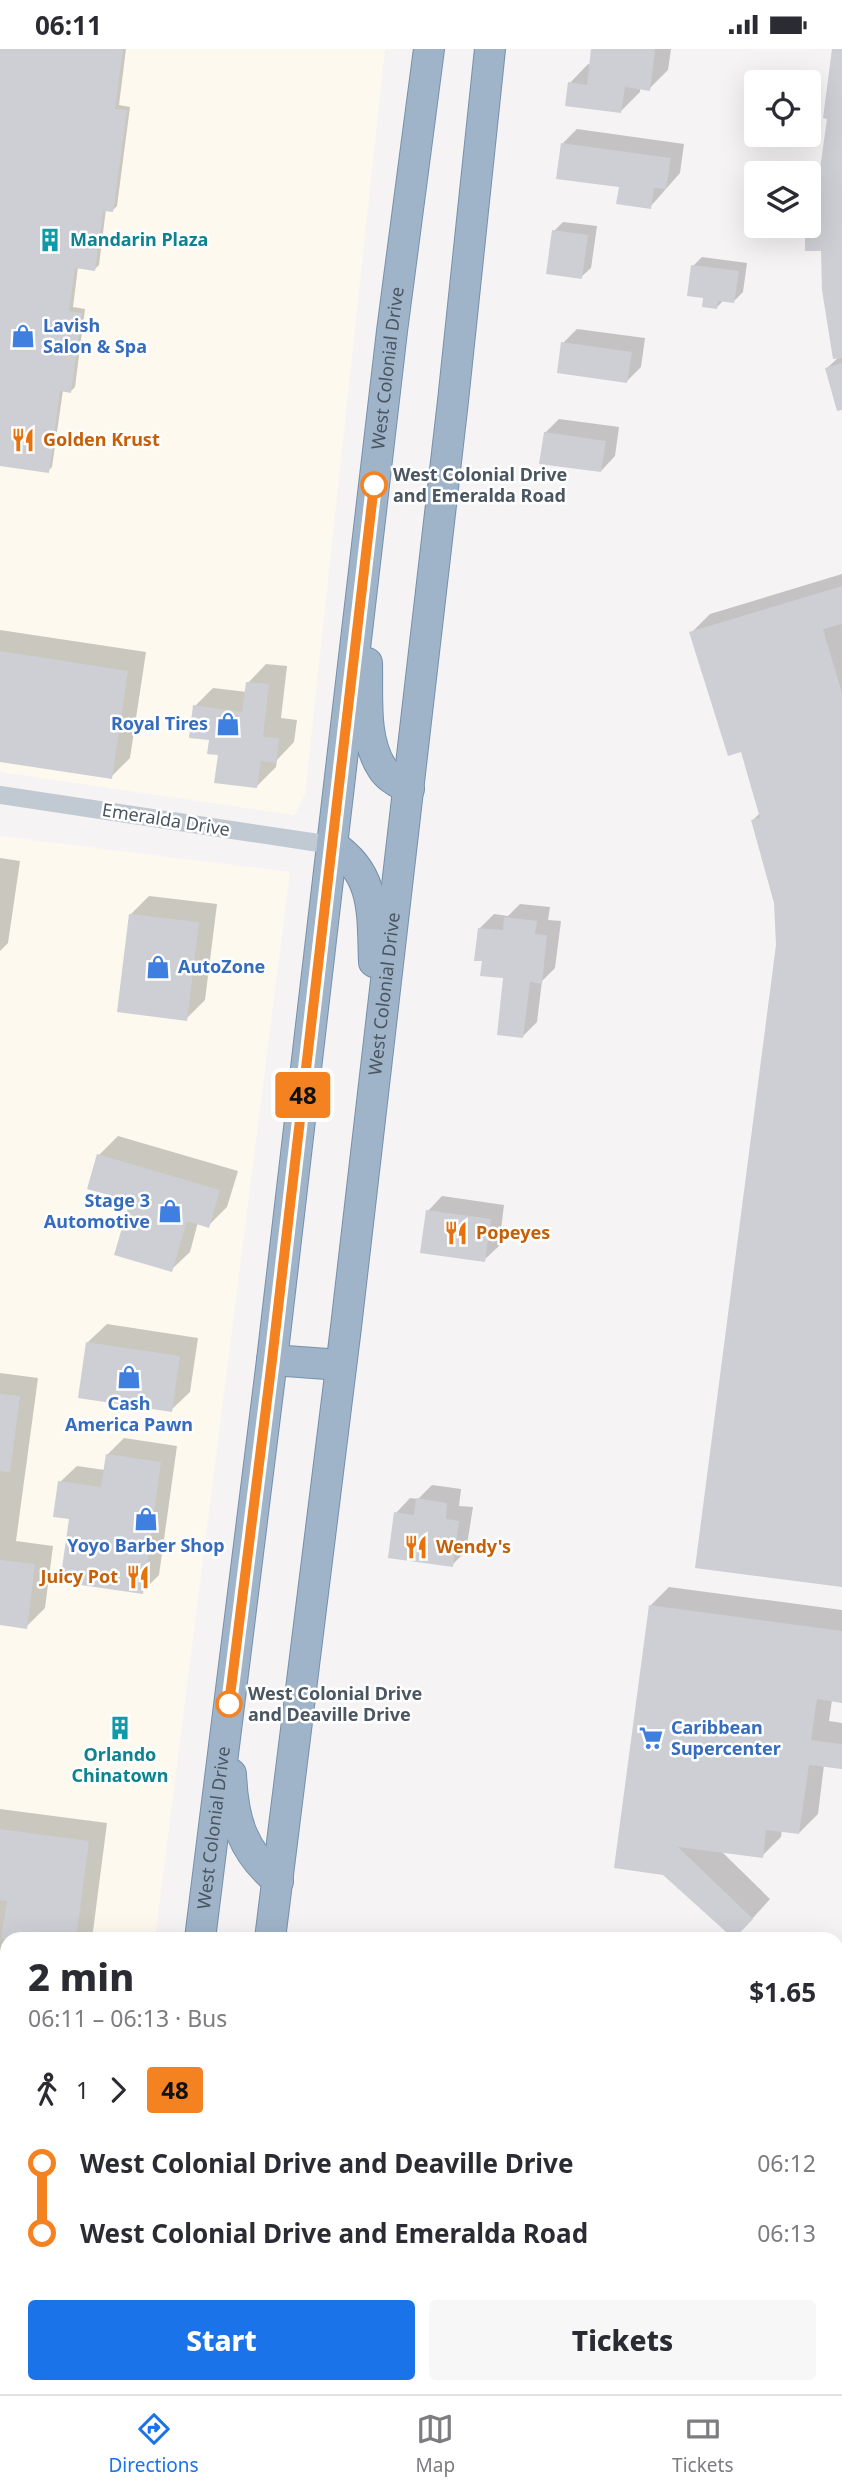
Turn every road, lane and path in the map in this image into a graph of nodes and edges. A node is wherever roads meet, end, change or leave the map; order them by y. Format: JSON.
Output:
{"nodes":[{"id":1,"x":429,"y":49,"type":"edge"},
{"id":2,"x":490,"y":49,"type":"edge"},
{"id":3,"x":362,"y":579,"type":"junction"},
{"id":4,"x":409,"y":789,"type":"junction"},
{"id":5,"x":0,"y":795,"type":"edge"},
{"id":6,"x":332,"y":845,"type":"junction"},
{"id":7,"x":378,"y":1053,"type":"junction"},
{"id":8,"x":272,"y":1360,"type":"junction"},
{"id":9,"x":341,"y":1365,"type":"junction"},
{"id":10,"x":228,"y":1715,"type":"junction"},
{"id":11,"x":278,"y":1881,"type":"junction"},
{"id":12,"x":201,"y":1932,"type":"edge"},
{"id":13,"x":271,"y":1932,"type":"edge"}],
"edges":[{"from":1,"to":3,"type":"highway","name":"West Colonial Drive"},
{"from":2,"to":4,"type":"highway","name":"West Colonial Drive"},
{"from":3,"to":4,"type":"highway"},
{"from":3,"to":6,"type":"highway","name":"West Colonial Drive"},
{"from":4,"to":7,"type":"highway","name":"West Colonial Drive"},
{"from":5,"to":6,"type":"street","name":"Emeralda Drive"},
{"from":6,"to":7,"type":"highway"},
{"from":6,"to":8,"type":"highway","name":"West Colonial Drive"},
{"from":7,"to":9,"type":"highway","name":"West Colonial Drive"},
{"from":8,"to":9,"type":"highway"},
{"from":8,"to":10,"type":"highway","name":"West Colonial Drive"},
{"from":9,"to":11,"type":"highway","name":"West Colonial Drive"},
{"from":10,"to":11,"type":"highway"},
{"from":10,"to":12,"type":"highway","name":"West Colonial Drive"},
{"from":11,"to":13,"type":"highway","name":"West Colonial Drive"}]}
